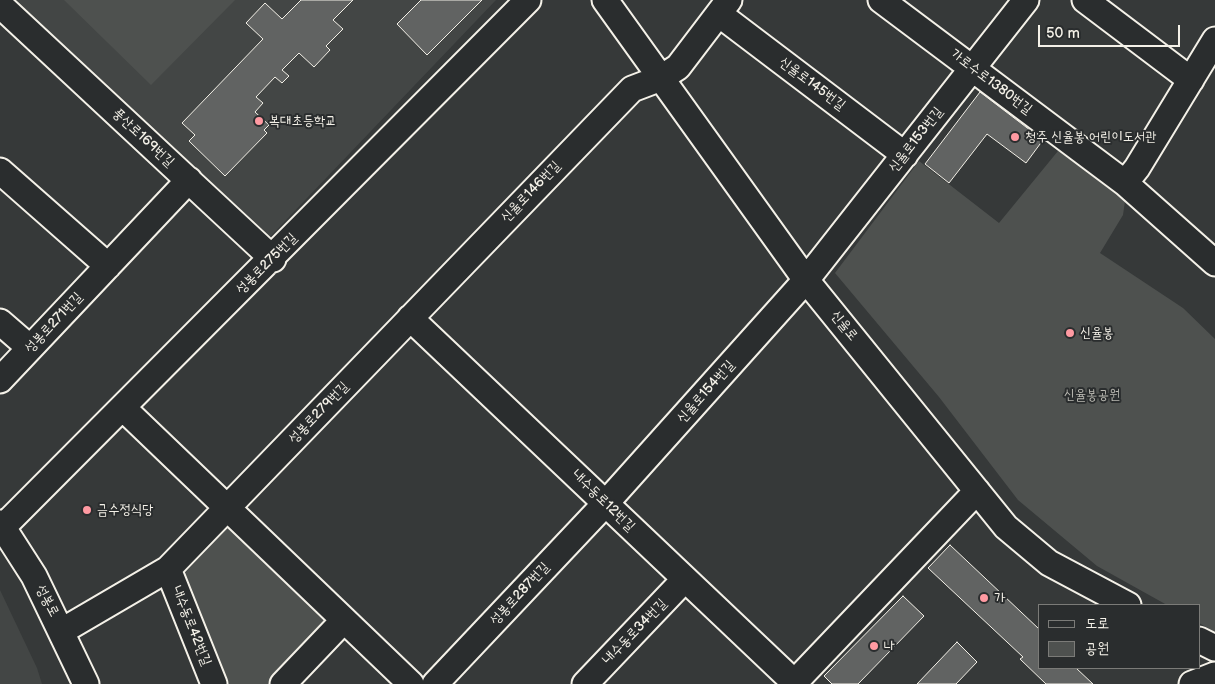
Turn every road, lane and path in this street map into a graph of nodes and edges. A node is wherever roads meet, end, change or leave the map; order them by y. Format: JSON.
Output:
{"nodes":[{"id":1,"x":605,"y":0,"type":"edge"},
{"id":2,"x":881,"y":0,"type":"edge"},
{"id":3,"x":1026,"y":0,"type":"edge"},
{"id":4,"x":1085,"y":0,"type":"edge"},
{"id":5,"x":520,"y":3,"type":"edge"},
{"id":6,"x":724,"y":7,"type":"edge"},
{"id":7,"x":5,"y":18,"type":"edge"},
{"id":8,"x":1215,"y":40,"type":"edge"},
{"id":9,"x":972,"y":68,"type":"junction"},
{"id":10,"x":661,"y":78,"type":"junction"},
{"id":11,"x":1191,"y":80,"type":"junction"},
{"id":12,"x":905,"y":155,"type":"junction"},
{"id":13,"x":0,"y":171,"type":"edge"},
{"id":14,"x":189,"y":180,"type":"junction"},
{"id":15,"x":1125,"y":183,"type":"junction"},
{"id":16,"x":273,"y":259,"type":"junction"},
{"id":17,"x":1215,"y":263,"type":"edge"},
{"id":18,"x":108,"y":266,"type":"junction"},
{"id":19,"x":806,"y":280,"type":"junction"},
{"id":20,"x":410,"y":318,"type":"junction"},
{"id":21,"x":0,"y":322,"type":"edge"},
{"id":22,"x":30,"y":348,"type":"junction"},
{"id":23,"x":0,"y":380,"type":"edge"},
{"id":24,"x":123,"y":408,"type":"junction"},
{"id":25,"x":977,"y":491,"type":"junction"},
{"id":26,"x":605,"y":504,"type":"junction"},
{"id":27,"x":227,"y":508,"type":"junction"},
{"id":28,"x":2,"y":524,"type":"edge"},
{"id":29,"x":168,"y":569,"type":"junction"},
{"id":30,"x":685,"y":579,"type":"junction"},
{"id":31,"x":1126,"y":604,"type":"edge"},
{"id":32,"x":344,"y":620,"type":"junction"},
{"id":33,"x":62,"y":631,"type":"junction"},
{"id":34,"x":1200,"y":640,"type":"edge"},
{"id":35,"x":1215,"y":648,"type":"edge"},
{"id":36,"x":1215,"y":675,"type":"edge"},
{"id":37,"x":795,"y":683,"type":"edge"},
{"id":38,"x":86,"y":684,"type":"edge"},
{"id":39,"x":214,"y":684,"type":"edge"},
{"id":40,"x":283,"y":684,"type":"edge"},
{"id":41,"x":411,"y":684,"type":"edge"},
{"id":42,"x":435,"y":684,"type":"edge"},
{"id":43,"x":585,"y":684,"type":"edge"},
{"id":44,"x":1192,"y":684,"type":"edge"}],
"edges":[{"from":1,"to":10,"type":"street","name":"신율로"},
{"from":2,"to":9,"type":"street","name":"가로수로1380번길"},
{"from":3,"to":9,"type":"street","name":"신율로153번길"},
{"from":4,"to":11,"type":"street"},
{"from":5,"to":16,"type":"street","name":"성봉로275번길"},
{"from":6,"to":10,"type":"street","name":"신율로145번길"},
{"from":6,"to":12,"type":"street","name":"신율로145번길"},
{"from":7,"to":14,"type":"street","name":"풍산로169번길"},
{"from":8,"to":11,"type":"street"},
{"from":9,"to":12,"type":"street","name":"신율로153번길"},
{"from":9,"to":15,"type":"street","name":"가로수로1380번길"},
{"from":10,"to":19,"type":"street","name":"신율로"},
{"from":10,"to":20,"type":"street","name":"신율로146번길"},
{"from":11,"to":15,"type":"street"},
{"from":12,"to":19,"type":"street","name":"신율로153번길"},
{"from":13,"to":18,"type":"street"},
{"from":14,"to":16,"type":"street","name":"풍산로169번길"},
{"from":14,"to":18,"type":"street","name":"성봉로271번길"},
{"from":15,"to":17,"type":"street","name":"가로수로1380번길"},
{"from":16,"to":24,"type":"street","name":"성봉로275번길"},
{"from":18,"to":22,"type":"street","name":"성봉로271번길"},
{"from":19,"to":25,"type":"street","name":"신율로"},
{"from":19,"to":26,"type":"street","name":"신율로154번길"},
{"from":20,"to":26,"type":"street","name":"내수동로12번길"},
{"from":20,"to":27,"type":"street","name":"성봉로279번길"},
{"from":21,"to":22,"type":"street"},
{"from":22,"to":23,"type":"street","name":"성봉로271번길"},
{"from":24,"to":27,"type":"street"},
{"from":24,"to":28,"type":"street","name":"성봉로275번길"},
{"from":25,"to":31,"type":"street","name":"신율로"},
{"from":25,"to":37,"type":"street"},
{"from":26,"to":30,"type":"street","name":"내수동로12번길"},
{"from":26,"to":42,"type":"street","name":"성봉로287번길"},
{"from":27,"to":29,"type":"street","name":"성봉로279번길"},
{"from":27,"to":32,"type":"street"},
{"from":28,"to":33,"type":"street","name":"성봉로"},
{"from":29,"to":33,"type":"street","name":"성봉로279번길"},
{"from":29,"to":39,"type":"street","name":"내수동로42번길"},
{"from":30,"to":37,"type":"street","name":"내수동로12번길"},
{"from":30,"to":43,"type":"street","name":"내수동로34번길"},
{"from":32,"to":40,"type":"street"},
{"from":32,"to":41,"type":"street"},
{"from":33,"to":38,"type":"street","name":"성봉로"},
{"from":34,"to":35,"type":"street"},
{"from":36,"to":44,"type":"street"}]}
